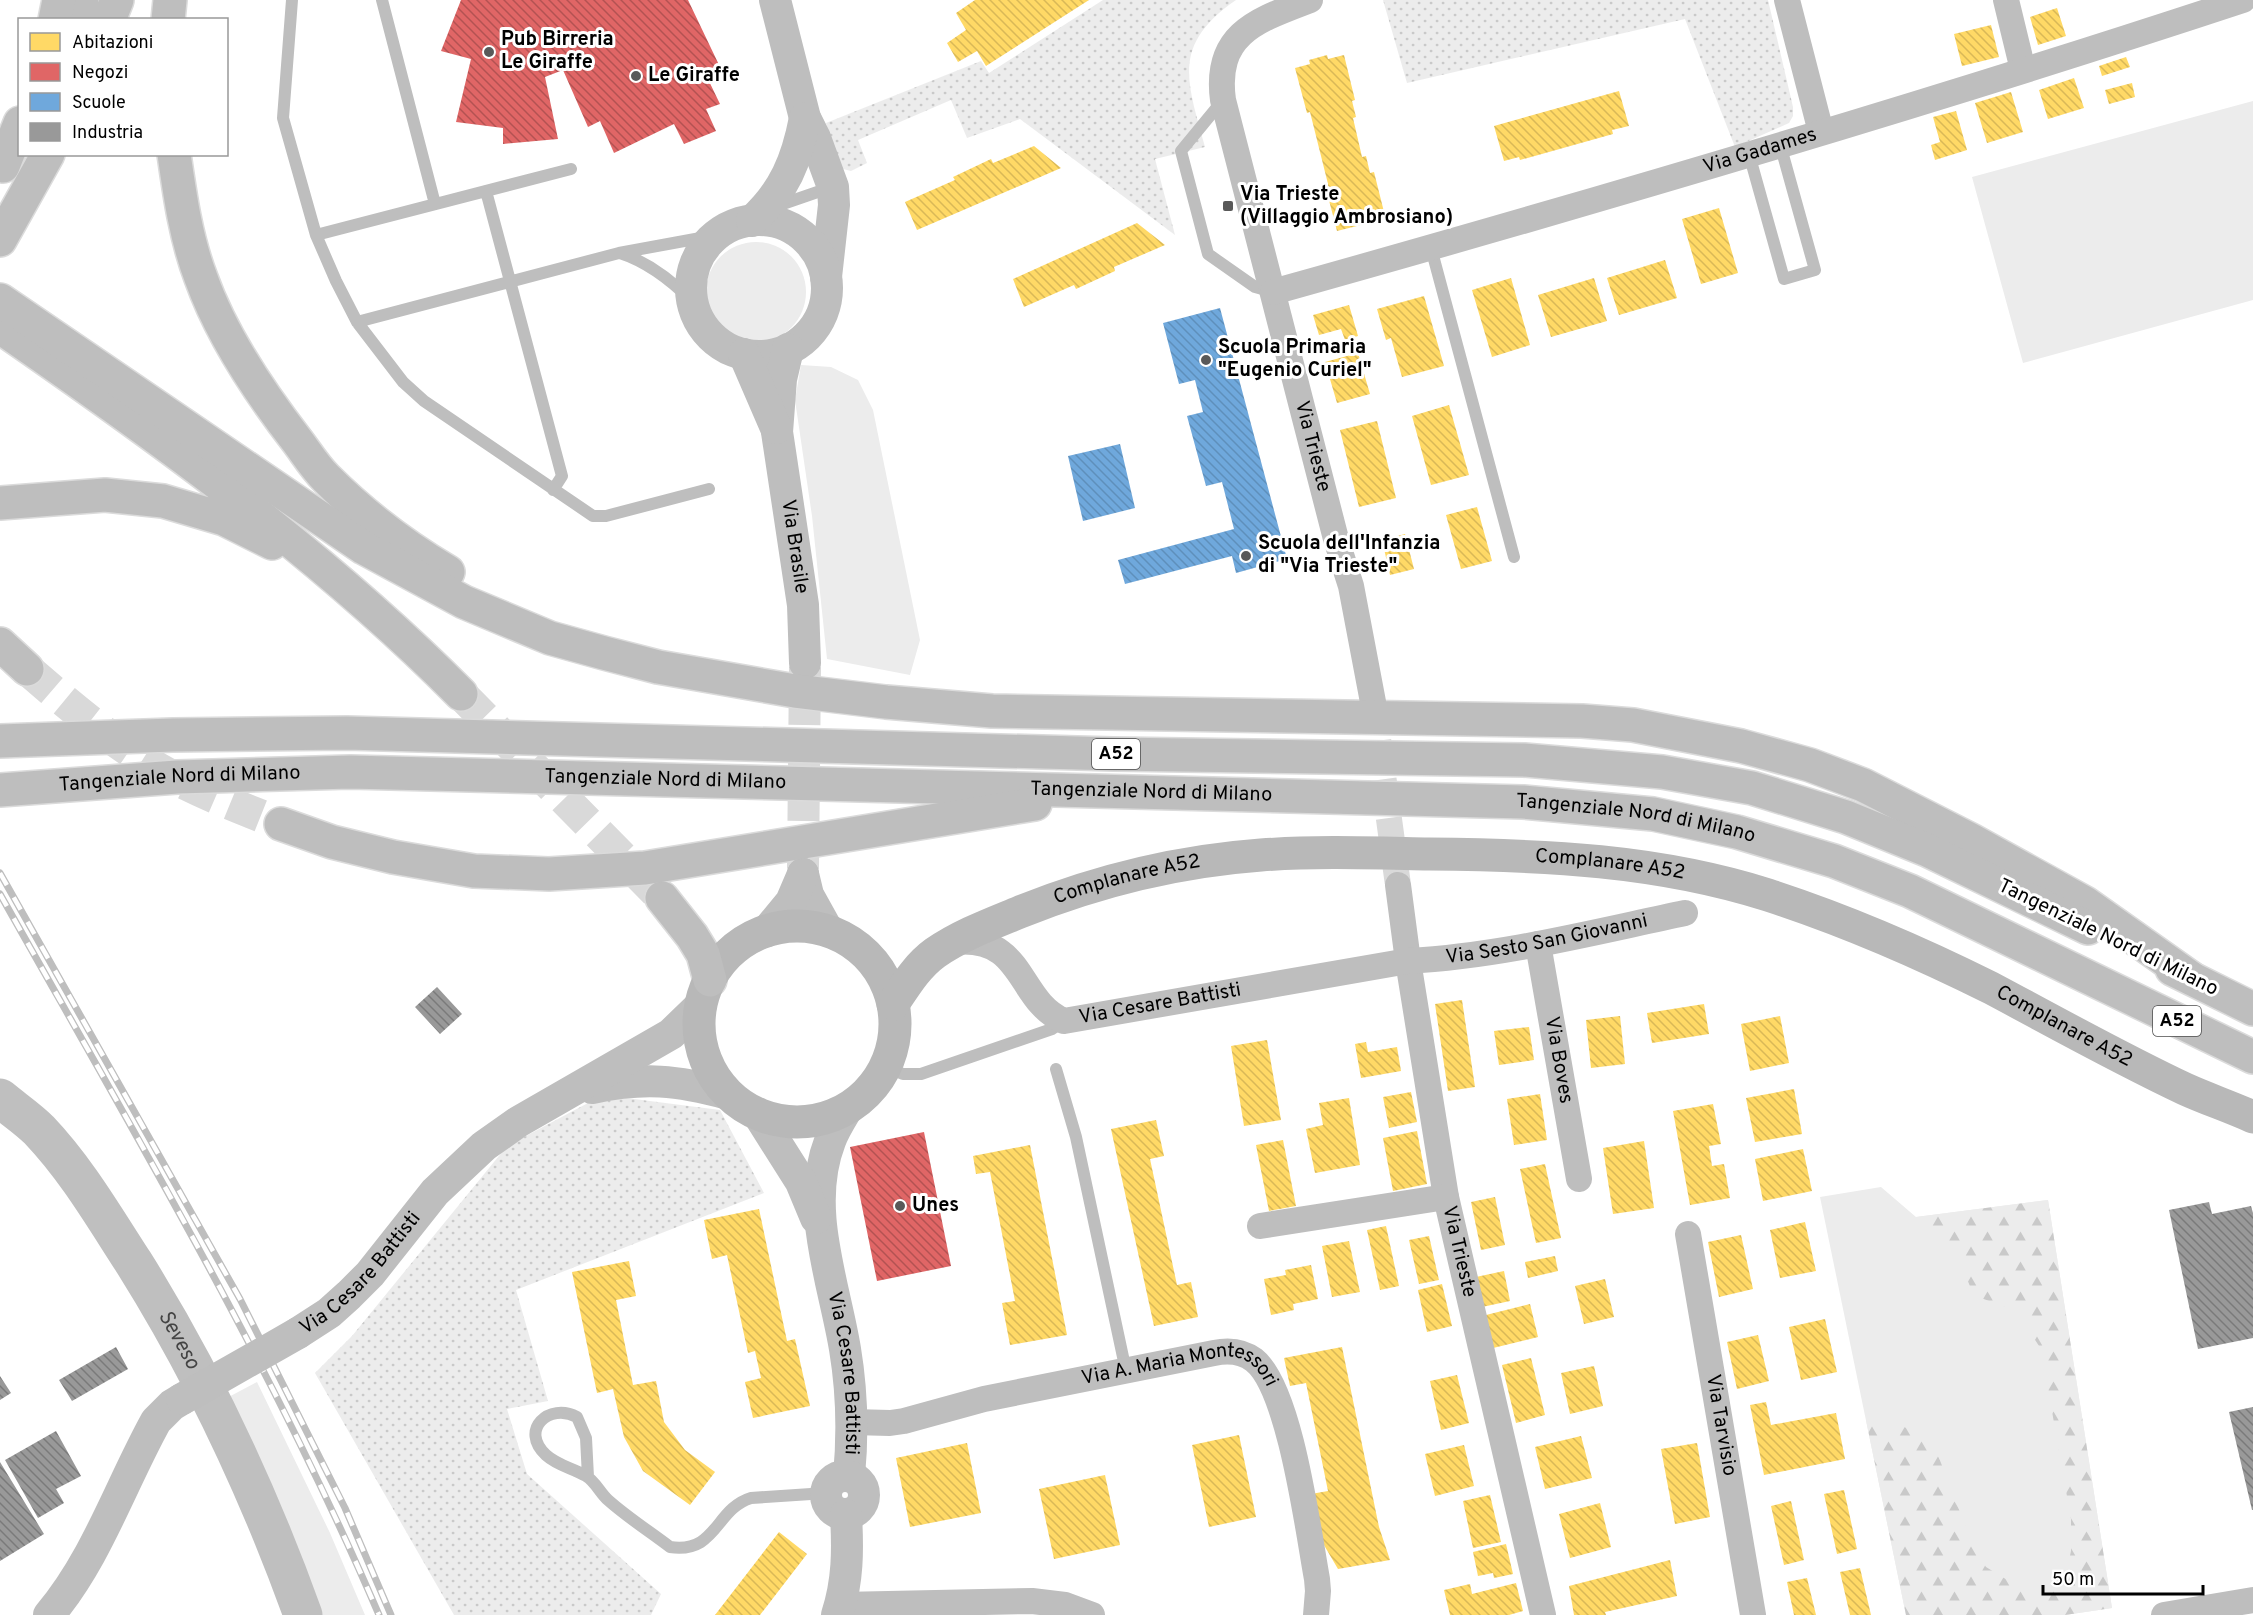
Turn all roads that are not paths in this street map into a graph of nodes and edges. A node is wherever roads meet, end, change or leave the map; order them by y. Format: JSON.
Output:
{"nodes":[{"id":1,"x":59,"y":0,"type":"edge"},
{"id":2,"x":82,"y":0,"type":"edge"},
{"id":3,"x":117,"y":0,"type":"edge"},
{"id":4,"x":170,"y":0,"type":"edge"},
{"id":5,"x":292,"y":0,"type":"edge"},
{"id":6,"x":382,"y":0,"type":"edge"},
{"id":7,"x":775,"y":0,"type":"edge"},
{"id":8,"x":1310,"y":0,"type":"edge"},
{"id":9,"x":1787,"y":0,"type":"edge"},
{"id":10,"x":2006,"y":0,"type":"edge"},
{"id":11,"x":2232,"y":2,"type":"edge"},
{"id":12,"x":55,"y":18,"type":"edge"},
{"id":13,"x":75,"y":18,"type":"edge"},
{"id":14,"x":110,"y":18,"type":"edge"},
{"id":15,"x":168,"y":18,"type":"edge"},
{"id":16,"x":2023,"y":70,"type":"junction"},
{"id":17,"x":1223,"y":100,"type":"junction"},
{"id":18,"x":805,"y":118,"type":"junction"},
{"id":19,"x":18,"y":128,"type":"edge"},
{"id":20,"x":1821,"y":132,"type":"junction"},
{"id":21,"x":18,"y":140,"type":"edge"},
{"id":22,"x":1780,"y":144,"type":"junction"},
{"id":23,"x":1749,"y":154,"type":"junction"},
{"id":24,"x":47,"y":156,"type":"edge"},
{"id":25,"x":174,"y":156,"type":"edge"},
{"id":26,"x":2,"y":169,"type":"edge"},
{"id":27,"x":571,"y":169,"type":"dead end"},
{"id":28,"x":833,"y":187,"type":"junction"},
{"id":29,"x":486,"y":191,"type":"junction"},
{"id":30,"x":435,"y":204,"type":"junction"},
{"id":31,"x":758,"y":215,"type":"junction"},
{"id":32,"x":316,"y":235,"type":"junction"},
{"id":33,"x":717,"y":235,"type":"junction"},
{"id":34,"x":0,"y":240,"type":"edge"},
{"id":35,"x":1431,"y":248,"type":"junction"},
{"id":36,"x":619,"y":253,"type":"junction"},
{"id":37,"x":826,"y":280,"type":"junction"},
{"id":38,"x":510,"y":282,"type":"junction"},
{"id":39,"x":1273,"y":292,"type":"junction"},
{"id":40,"x":0,"y":300,"type":"edge"},
{"id":41,"x":692,"y":301,"type":"junction"},
{"id":42,"x":357,"y":322,"type":"junction"},
{"id":43,"x":0,"y":327,"type":"edge"},
{"id":44,"x":788,"y":349,"type":"junction"},
{"id":45,"x":744,"y":354,"type":"junction"},
{"id":46,"x":777,"y":432,"type":"junction"},
{"id":47,"x":709,"y":489,"type":"dead end"},
{"id":48,"x":553,"y":490,"type":"junction"},
{"id":49,"x":0,"y":503,"type":"edge"},
{"id":50,"x":1514,"y":557,"type":"dead end"},
{"id":51,"x":347,"y":590,"type":"junction"},
{"id":52,"x":0,"y":644,"type":"edge"},
{"id":53,"x":604,"y":653,"type":"junction"},
{"id":54,"x":805,"y":663,"type":"tunnel mouth"},
{"id":55,"x":27,"y":669,"type":"tunnel mouth"},
{"id":56,"x":461,"y":694,"type":"tunnel mouth"},
{"id":57,"x":1373,"y":702,"type":"tunnel mouth"},
{"id":58,"x":0,"y":741,"type":"edge"},
{"id":59,"x":0,"y":790,"type":"edge"},
{"id":60,"x":1115,"y":791,"type":"junction"},
{"id":61,"x":281,"y":824,"type":"tunnel mouth"},
{"id":62,"x":1398,"y":885,"type":"tunnel mouth"},
{"id":63,"x":662,"y":898,"type":"tunnel mouth"},
{"id":64,"x":1686,"y":913,"type":"dead end"},
{"id":65,"x":767,"y":931,"type":"junction"},
{"id":66,"x":828,"y":932,"type":"junction"},
{"id":67,"x":1538,"y":944,"type":"junction"},
{"id":68,"x":944,"y":948,"type":"junction"},
{"id":69,"x":866,"y":955,"type":"junction"},
{"id":70,"x":1407,"y":961,"type":"junction"},
{"id":71,"x":2191,"y":978,"type":"junction"},
{"id":72,"x":705,"y":993,"type":"junction"},
{"id":73,"x":894,"y":1004,"type":"junction"},
{"id":74,"x":2253,"y":1009,"type":"edge"},
{"id":75,"x":1065,"y":1021,"type":"junction"},
{"id":76,"x":2253,"y":1058,"type":"edge"},
{"id":77,"x":886,"y":1067,"type":"junction"},
{"id":78,"x":1056,"y":1069,"type":"dead end"},
{"id":79,"x":568,"y":1092,"type":"junction"},
{"id":80,"x":728,"y":1094,"type":"junction"},
{"id":81,"x":847,"y":1109,"type":"junction"},
{"id":82,"x":758,"y":1114,"type":"junction"},
{"id":83,"x":2253,"y":1117,"type":"edge"},
{"id":84,"x":1579,"y":1179,"type":"dead end"},
{"id":85,"x":1446,"y":1197,"type":"junction"},
{"id":86,"x":1260,"y":1226,"type":"dead end"},
{"id":87,"x":1688,"y":1234,"type":"dead end"},
{"id":88,"x":823,"y":1235,"type":"junction"},
{"id":89,"x":1126,"y":1371,"type":"junction"},
{"id":90,"x":852,"y":1422,"type":"junction"},
{"id":91,"x":588,"y":1477,"type":"junction"},
{"id":92,"x":840,"y":1495,"type":"junction"},
{"id":93,"x":2238,"y":1606,"type":"edge"},
{"id":94,"x":50,"y":1610,"type":"edge"},
{"id":95,"x":839,"y":1610,"type":"edge"},
{"id":96,"x":1092,"y":1615,"type":"edge"},
{"id":97,"x":1316,"y":1615,"type":"edge"},
{"id":98,"x":1544,"y":1615,"type":"edge"},
{"id":99,"x":1753,"y":1615,"type":"edge"},
{"id":100,"x":2164,"y":1615,"type":"edge"}],
"edges":[{"from":1,"to":12,"type":"highway"},
{"from":2,"to":13,"type":"highway"},
{"from":3,"to":14,"type":"highway"},
{"from":4,"to":15,"type":"highway"},
{"from":5,"to":32,"type":"lane"},
{"from":6,"to":30,"type":"lane"},
{"from":7,"to":18,"type":"street"},
{"from":8,"to":17,"type":"street","name":"Via Trieste"},
{"from":9,"to":20,"type":"street"},
{"from":10,"to":16,"type":"street"},
{"from":11,"to":16,"type":"street","name":"Via Gadames"},
{"from":16,"to":20,"type":"street","name":"Via Gadames"},
{"from":17,"to":39,"type":"street","name":"Via Trieste"},
{"from":17,"to":39,"type":"lane"},
{"from":18,"to":28,"type":"street"},
{"from":18,"to":31,"type":"street"},
{"from":19,"to":26,"type":"highway"},
{"from":20,"to":22,"type":"street","name":"Via Gadames"},
{"from":21,"to":26,"type":"highway"},
{"from":22,"to":23,"type":"street","name":"Via Gadames"},
{"from":22,"to":23,"type":"lane"},
{"from":23,"to":35,"type":"street","name":"Via Gadames"},
{"from":24,"to":34,"type":"highway"},
{"from":25,"to":53,"type":"highway"},
{"from":27,"to":29,"type":"lane"},
{"from":28,"to":31,"type":"lane"},
{"from":28,"to":37,"type":"street"},
{"from":29,"to":30,"type":"lane"},
{"from":29,"to":38,"type":"lane"},
{"from":30,"to":32,"type":"lane"},
{"from":31,"to":33,"type":"street"},
{"from":31,"to":37,"type":"street"},
{"from":32,"to":42,"type":"lane"},
{"from":33,"to":36,"type":"lane"},
{"from":33,"to":41,"type":"street"},
{"from":35,"to":39,"type":"street","name":"Via Gadames"},
{"from":35,"to":50,"type":"lane"},
{"from":36,"to":38,"type":"lane"},
{"from":36,"to":41,"type":"lane"},
{"from":37,"to":44,"type":"street"},
{"from":38,"to":42,"type":"lane"},
{"from":38,"to":48,"type":"lane"},
{"from":39,"to":57,"type":"street","name":"Via Trieste"},
{"from":40,"to":53,"type":"highway"},
{"from":41,"to":45,"type":"street"},
{"from":42,"to":48,"type":"lane"},
{"from":43,"to":51,"type":"highway"},
{"from":44,"to":45,"type":"street"},
{"from":44,"to":46,"type":"street","name":"Via Brasile"},
{"from":45,"to":46,"type":"street","name":"Via Brasile"},
{"from":46,"to":54,"type":"street","name":"Via Brasile"},
{"from":47,"to":48,"type":"lane"},
{"from":49,"to":51,"type":"highway"},
{"from":51,"to":56,"type":"highway"},
{"from":52,"to":55,"type":"highway"},
{"from":53,"to":71,"type":"highway","number":"A52"},
{"from":58,"to":71,"type":"highway","name":"Tangenziale Nord di Milano","number":"A52"},
{"from":59,"to":60,"type":"highway","name":"Tangenziale Nord di Milano","number":"A52"},
{"from":60,"to":61,"type":"highway"},
{"from":60,"to":76,"type":"highway","name":"Tangenziale Nord di Milano","number":"A52"},
{"from":62,"to":70,"type":"street","name":"Via Trieste"},
{"from":63,"to":72,"type":"highway"},
{"from":64,"to":67,"type":"street","name":"Via Sesto San Giovanni"},
{"from":65,"to":66,"type":"main road"},
{"from":65,"to":66,"type":"street"},
{"from":65,"to":72,"type":"main road"},
{"from":66,"to":69,"type":"main road"},
{"from":67,"to":70,"type":"street","name":"Via Sesto San Giovanni"},
{"from":67,"to":84,"type":"street","name":"Via Boves"},
{"from":68,"to":69,"type":"main road","name":"Complanare A52"},
{"from":68,"to":73,"type":"main road","name":"Complanare A52"},
{"from":68,"to":75,"type":"street"},
{"from":68,"to":83,"type":"main road","name":"Complanare A52"},
{"from":69,"to":73,"type":"main road"},
{"from":70,"to":75,"type":"street","name":"Via Cesare Battisti"},
{"from":70,"to":85,"type":"street","name":"Via Trieste"},
{"from":71,"to":74,"type":"highway","name":"Tangenziale Nord di Milano","number":"A52"},
{"from":72,"to":79,"type":"street","name":"Via Cesare Battisti"},
{"from":72,"to":80,"type":"main road"},
{"from":73,"to":77,"type":"main road"},
{"from":75,"to":77,"type":"lane","name":"Via Cesare Battisti"},
{"from":77,"to":81,"type":"main road"},
{"from":78,"to":89,"type":"lane"},
{"from":79,"to":80,"type":"street","name":"Via Cesare Battisti"},
{"from":79,"to":94,"type":"street","name":"Via Cesare Battisti","bridge":true},
{"from":80,"to":82,"type":"main road"},
{"from":81,"to":82,"type":"main road"},
{"from":81,"to":88,"type":"street","name":"Via Cesare Battisti"},
{"from":82,"to":88,"type":"street","name":"Via Cesare Battisti"},
{"from":85,"to":86,"type":"street"},
{"from":85,"to":98,"type":"street","name":"Via Trieste"},
{"from":87,"to":99,"type":"street","name":"Via Tarvisio"},
{"from":88,"to":90,"type":"street","name":"Via Cesare Battisti"},
{"from":89,"to":90,"type":"street","name":"Via A. Maria Montessori"},
{"from":89,"to":97,"type":"street","name":"Via A. Maria Montessori"},
{"from":90,"to":92,"type":"street","name":"Via Cesare Battisti"},
{"from":91,"to":91,"type":"lane"},
{"from":91,"to":92,"type":"lane"},
{"from":92,"to":95,"type":"street","name":"Via Cesare Battisti"},
{"from":93,"to":100,"type":"street"},
{"from":95,"to":96,"type":"street"}]}
